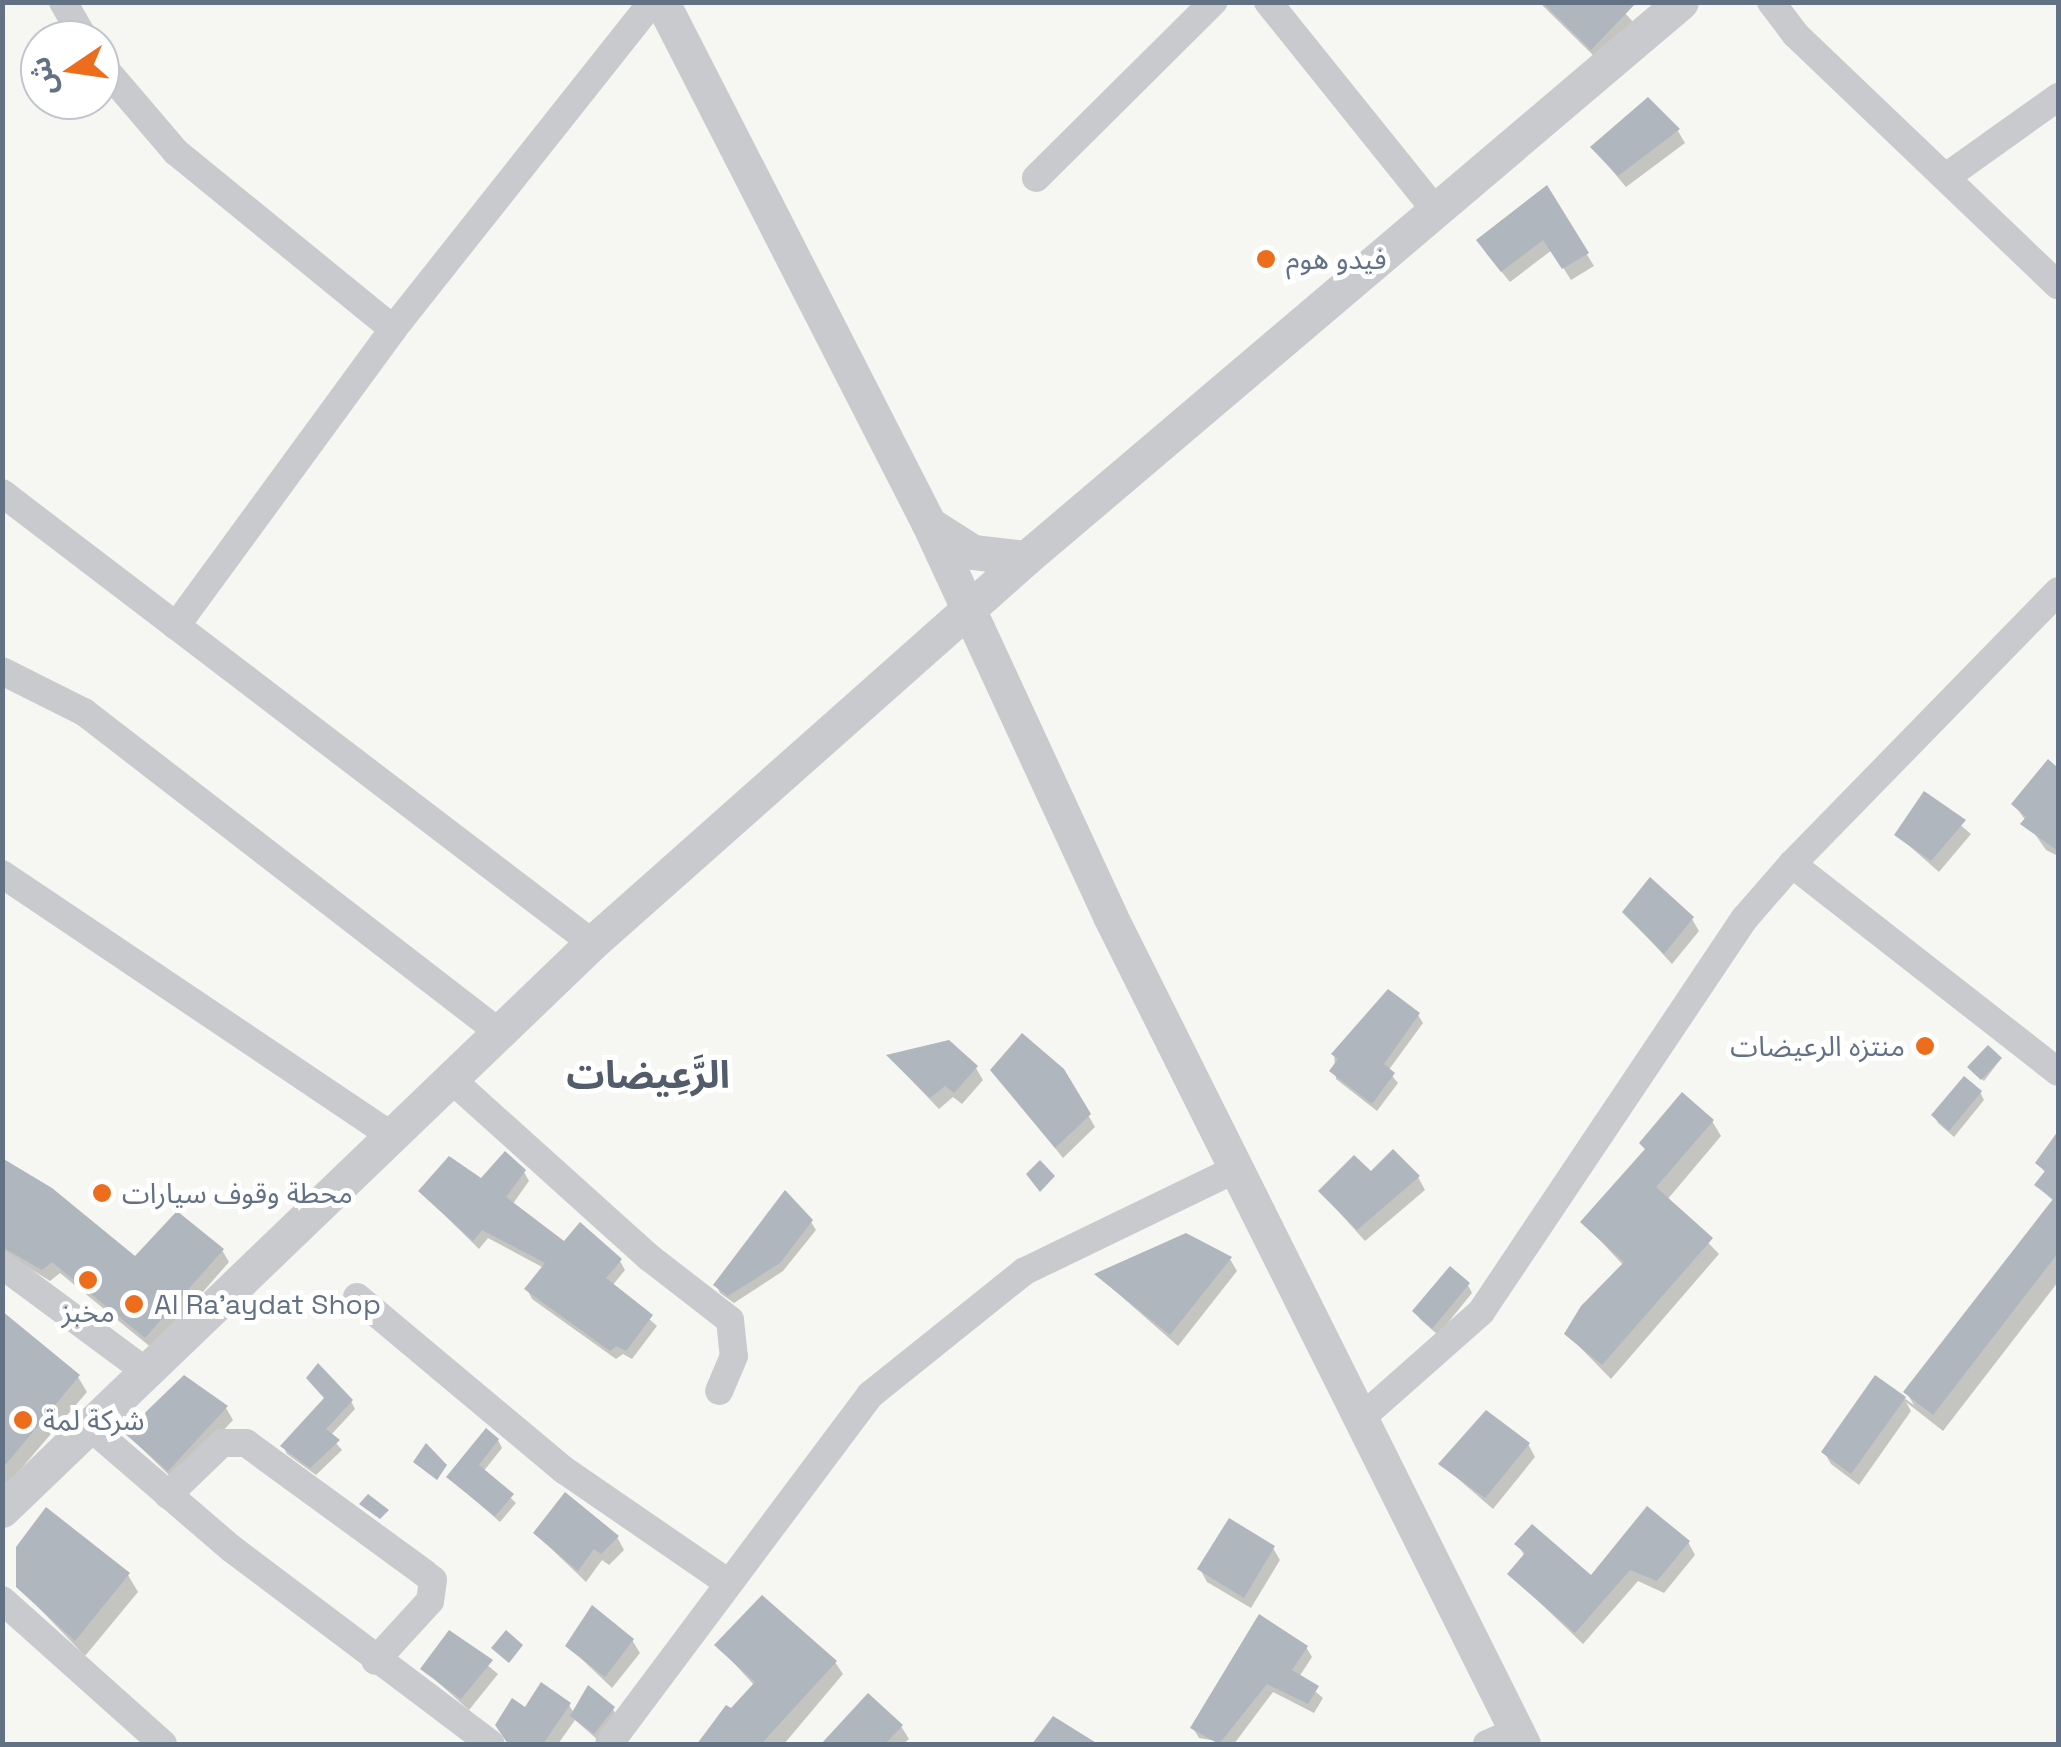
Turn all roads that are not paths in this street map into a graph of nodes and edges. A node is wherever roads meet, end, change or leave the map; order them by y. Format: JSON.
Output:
{"nodes":[{"id":1,"x":652,"y":2,"type":"edge"},
{"id":2,"x":662,"y":2,"type":"edge"},
{"id":3,"x":1213,"y":2,"type":"edge"},
{"id":4,"x":1268,"y":2,"type":"edge"},
{"id":5,"x":1680,"y":2,"type":"edge"},
{"id":6,"x":1771,"y":2,"type":"edge"},
{"id":7,"x":120,"y":87,"type":"edge"},
{"id":8,"x":2058,"y":97,"type":"edge"},
{"id":9,"x":1946,"y":177,"type":"junction"},
{"id":10,"x":1036,"y":178,"type":"dead end"},
{"id":11,"x":1436,"y":211,"type":"junction"},
{"id":12,"x":2058,"y":286,"type":"edge"},
{"id":13,"x":393,"y":330,"type":"junction"},
{"id":14,"x":2,"y":493,"type":"edge"},
{"id":15,"x":928,"y":524,"type":"junction"},
{"id":16,"x":1026,"y":558,"type":"junction"},
{"id":17,"x":2058,"y":591,"type":"edge"},
{"id":18,"x":966,"y":614,"type":"junction"},
{"id":19,"x":176,"y":626,"type":"junction"},
{"id":20,"x":2,"y":671,"type":"edge"},
{"id":21,"x":1792,"y":864,"type":"junction"},
{"id":22,"x":2,"y":874,"type":"edge"},
{"id":23,"x":592,"y":943,"type":"junction"},
{"id":24,"x":500,"y":1033,"type":"junction"},
{"id":25,"x":2058,"y":1072,"type":"edge"},
{"id":26,"x":452,"y":1080,"type":"junction"},
{"id":27,"x":396,"y":1138,"type":"junction"},
{"id":28,"x":1236,"y":1169,"type":"junction"},
{"id":29,"x":2,"y":1265,"type":"edge"},
{"id":30,"x":357,"y":1298,"type":"dead end"},
{"id":31,"x":148,"y":1373,"type":"junction"},
{"id":32,"x":720,"y":1392,"type":"dead end"},
{"id":33,"x":1360,"y":1420,"type":"junction"},
{"id":34,"x":90,"y":1428,"type":"junction"},
{"id":35,"x":168,"y":1495,"type":"junction"},
{"id":36,"x":2,"y":1510,"type":"edge"},
{"id":37,"x":728,"y":1582,"type":"junction"},
{"id":38,"x":2,"y":1600,"type":"edge"},
{"id":39,"x":375,"y":1661,"type":"junction"},
{"id":40,"x":1509,"y":1740,"type":"edge"},
{"id":41,"x":163,"y":1744,"type":"edge"},
{"id":42,"x":491,"y":1744,"type":"edge"},
{"id":43,"x":609,"y":1744,"type":"edge"}],
"edges":[{"from":1,"to":13,"type":"street"},
{"from":2,"to":15,"type":"street"},
{"from":3,"to":10,"type":"street"},
{"from":4,"to":11,"type":"street"},
{"from":5,"to":11,"type":"street"},
{"from":6,"to":9,"type":"street"},
{"from":7,"to":13,"type":"street"},
{"from":8,"to":9,"type":"street"},
{"from":9,"to":12,"type":"street"},
{"from":11,"to":16,"type":"street"},
{"from":13,"to":19,"type":"street"},
{"from":14,"to":19,"type":"street"},
{"from":15,"to":16,"type":"street"},
{"from":15,"to":18,"type":"street"},
{"from":16,"to":18,"type":"street"},
{"from":17,"to":21,"type":"street"},
{"from":18,"to":23,"type":"street"},
{"from":18,"to":28,"type":"street"},
{"from":19,"to":23,"type":"street"},
{"from":20,"to":24,"type":"street"},
{"from":21,"to":25,"type":"street"},
{"from":21,"to":33,"type":"street"},
{"from":22,"to":27,"type":"street"},
{"from":23,"to":24,"type":"street"},
{"from":24,"to":26,"type":"street"},
{"from":26,"to":27,"type":"street"},
{"from":26,"to":32,"type":"street"},
{"from":27,"to":31,"type":"street"},
{"from":28,"to":33,"type":"street"},
{"from":28,"to":37,"type":"street"},
{"from":29,"to":31,"type":"street"},
{"from":30,"to":37,"type":"street"},
{"from":31,"to":34,"type":"street"},
{"from":33,"to":40,"type":"street"},
{"from":34,"to":35,"type":"street"},
{"from":34,"to":36,"type":"street"},
{"from":35,"to":39,"type":"street"},
{"from":35,"to":39,"type":"street"},
{"from":37,"to":43,"type":"street"},
{"from":38,"to":41,"type":"street"},
{"from":39,"to":42,"type":"street"}]}
